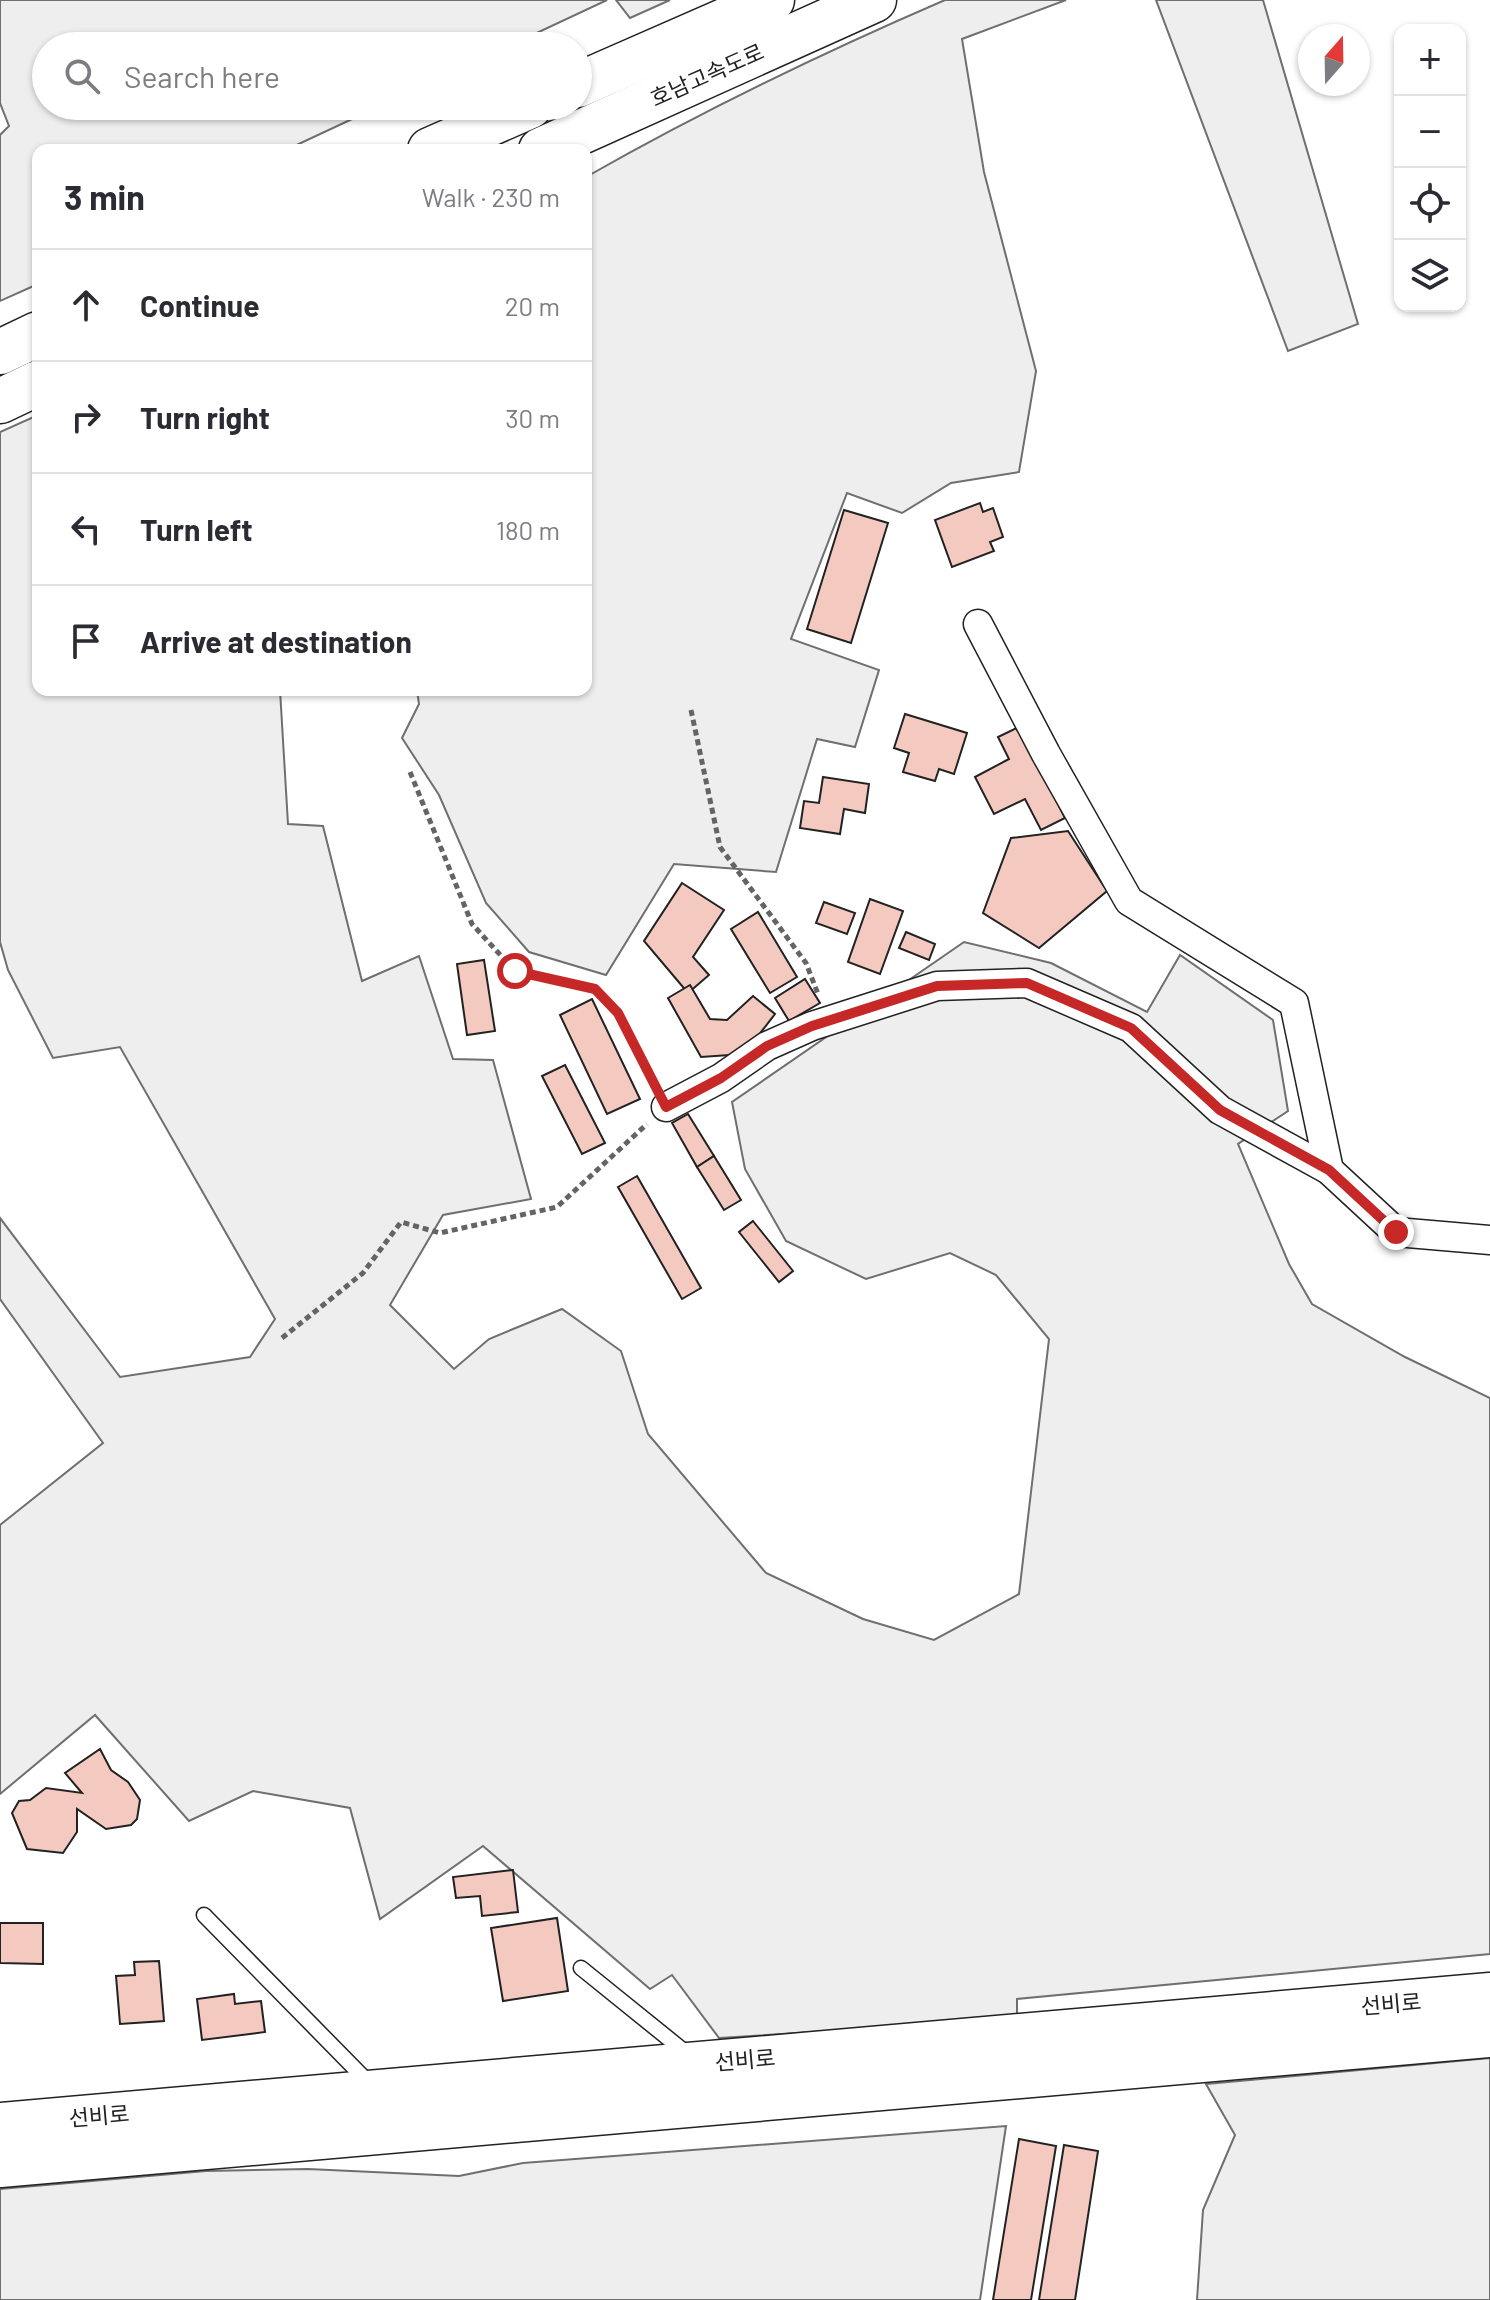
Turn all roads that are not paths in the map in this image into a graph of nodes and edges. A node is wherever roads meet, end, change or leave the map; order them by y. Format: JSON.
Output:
{"nodes":[{"id":1,"x":772,"y":0,"type":"edge"},
{"id":2,"x":874,"y":0,"type":"edge"},
{"id":3,"x":592,"y":79,"type":"edge"},
{"id":4,"x":498,"y":120,"type":"edge"},
{"id":5,"x":444,"y":144,"type":"edge"},
{"id":6,"x":554,"y":144,"type":"edge"},
{"id":7,"x":32,"y":337,"type":"edge"},
{"id":8,"x":0,"y":352,"type":"edge"},
{"id":9,"x":32,"y":386,"type":"edge"},
{"id":10,"x":0,"y":401,"type":"edge"},
{"id":11,"x":978,"y":624,"type":"dead end"},
{"id":12,"x":666,"y":1107,"type":"road end"},
{"id":13,"x":1329,"y":1170,"type":"junction"},
{"id":14,"x":1490,"y":1240,"type":"edge"},
{"id":15,"x":204,"y":1915,"type":"dead end"},
{"id":16,"x":581,"y":1968,"type":"dead end"},
{"id":17,"x":1490,"y":1995,"type":"edge"},
{"id":18,"x":1490,"y":2035,"type":"edge"},
{"id":19,"x":700,"y":2064,"type":"junction"},
{"id":20,"x":377,"y":2092,"type":"junction"},
{"id":21,"x":0,"y":2125,"type":"edge"},
{"id":22,"x":0,"y":2165,"type":"edge"}],
"edges":[{"from":1,"to":3,"type":"main road","name":"호남고속도로"},
{"from":2,"to":6,"type":"main road","name":"호남고속도로"},
{"from":4,"to":5,"type":"main road"},
{"from":7,"to":8,"type":"main road"},
{"from":9,"to":10,"type":"main road"},
{"from":11,"to":13,"type":"street"},
{"from":12,"to":13,"type":"street"},
{"from":13,"to":14,"type":"street"},
{"from":15,"to":20,"type":"lane"},
{"from":16,"to":19,"type":"lane"},
{"from":17,"to":19,"type":"main road","name":"선비로"},
{"from":18,"to":22,"type":"main road","name":"선비로"},
{"from":19,"to":20,"type":"main road","name":"선비로"},
{"from":20,"to":21,"type":"main road","name":"선비로"}]}
